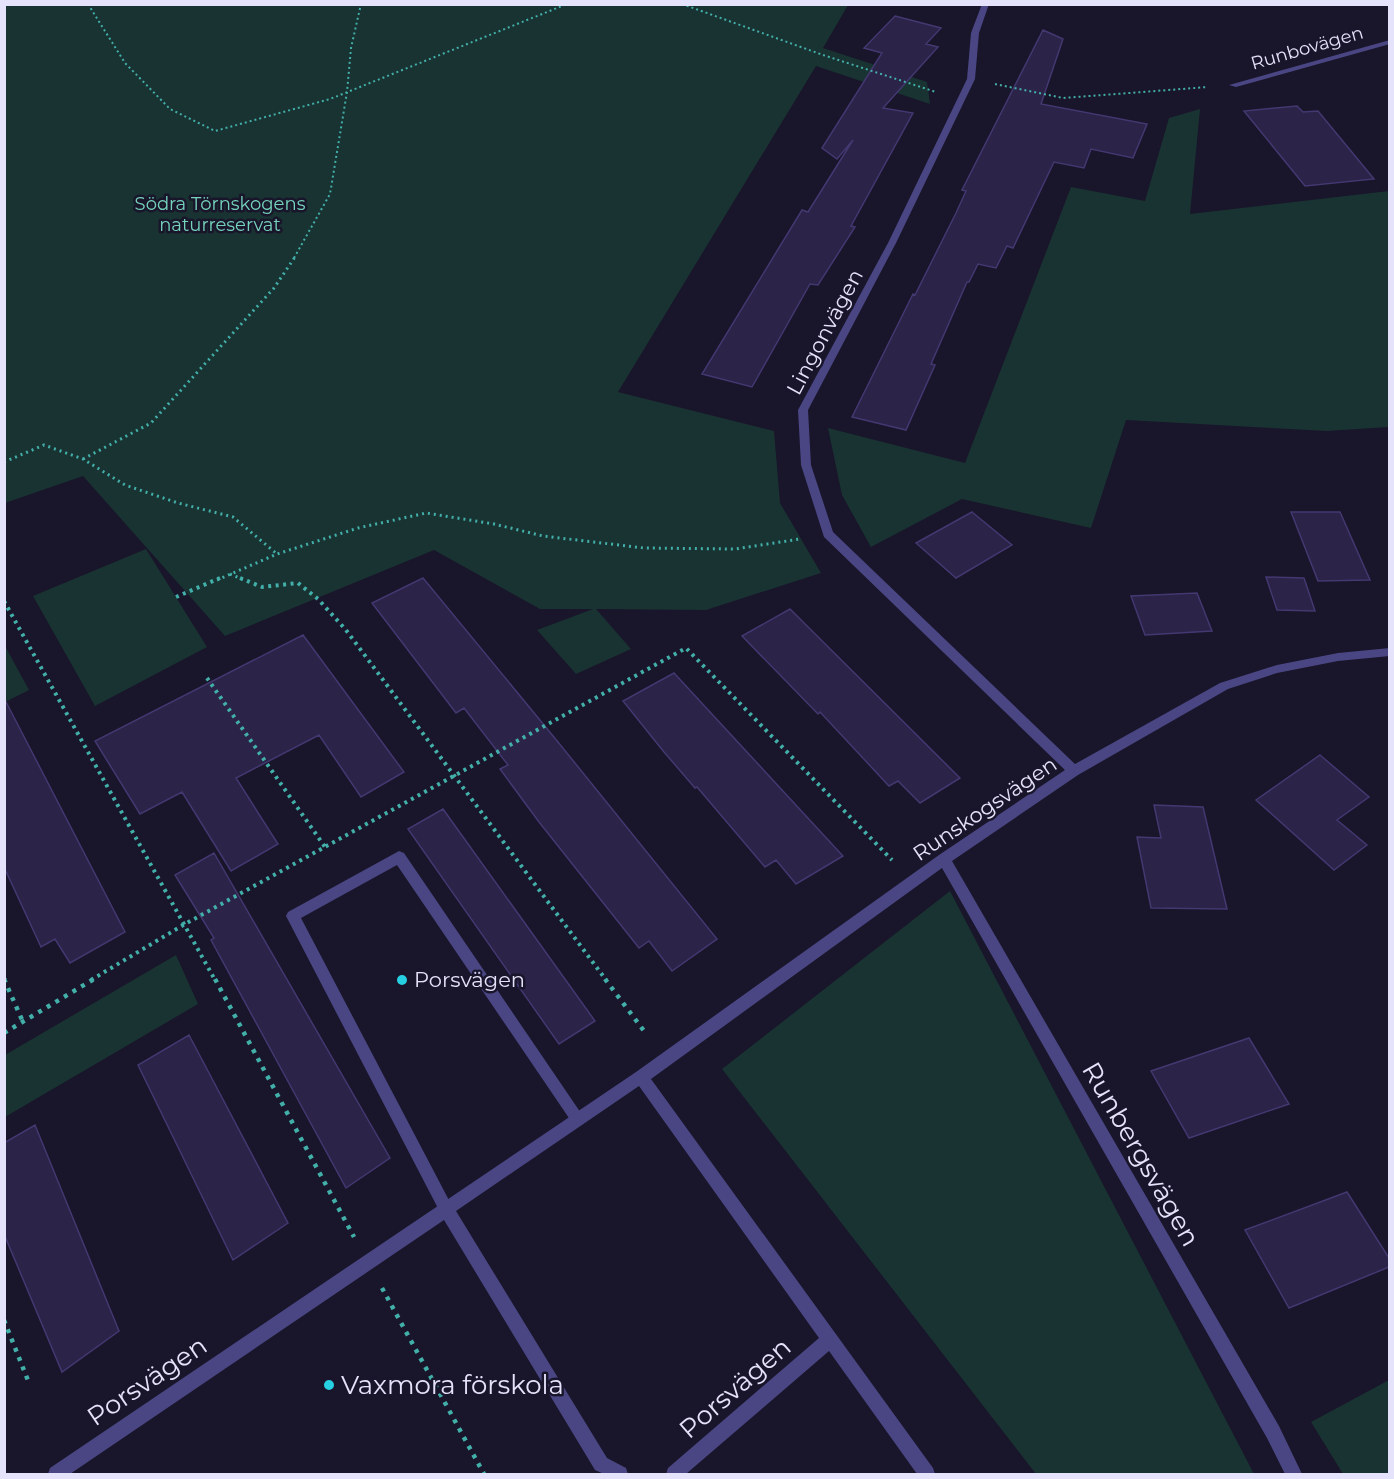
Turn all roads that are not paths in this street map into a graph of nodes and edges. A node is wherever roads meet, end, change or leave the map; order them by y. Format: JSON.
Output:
{"nodes":[{"id":1,"x":986,"y":4,"type":"edge"},
{"id":2,"x":1389,"y":42,"type":"edge"},
{"id":3,"x":1233,"y":85,"type":"road end"},
{"id":4,"x":1389,"y":652,"type":"edge"},
{"id":5,"x":1074,"y":771,"type":"junction"},
{"id":6,"x":944,"y":859,"type":"junction"},
{"id":7,"x":641,"y":1077,"type":"junction"},
{"id":8,"x":578,"y":1119,"type":"junction"},
{"id":9,"x":446,"y":1209,"type":"junction"},
{"id":10,"x":829,"y":1340,"type":"junction"},
{"id":11,"x":56,"y":1474,"type":"edge"},
{"id":12,"x":620,"y":1474,"type":"edge"},
{"id":13,"x":674,"y":1474,"type":"edge"},
{"id":14,"x":927,"y":1474,"type":"edge"},
{"id":15,"x":1293,"y":1474,"type":"edge"}],
"edges":[{"from":1,"to":5,"type":"street","name":"Lingonvägen"},
{"from":2,"to":3,"type":"street","name":"Runbovägen"},
{"from":4,"to":5,"type":"street","name":"Runskogsvägen"},
{"from":5,"to":6,"type":"street","name":"Runskogsvägen"},
{"from":6,"to":7,"type":"street","name":"Runskogsvägen"},
{"from":6,"to":15,"type":"street","name":"Runbergsvägen"},
{"from":7,"to":8,"type":"street","name":"Porsvägen"},
{"from":7,"to":10,"type":"street"},
{"from":8,"to":9,"type":"street","name":"Porsvägen"},
{"from":8,"to":9,"type":"street"},
{"from":9,"to":11,"type":"street","name":"Porsvägen"},
{"from":9,"to":12,"type":"street"},
{"from":10,"to":13,"type":"street","name":"Porsvägen"},
{"from":10,"to":14,"type":"street"}]}
